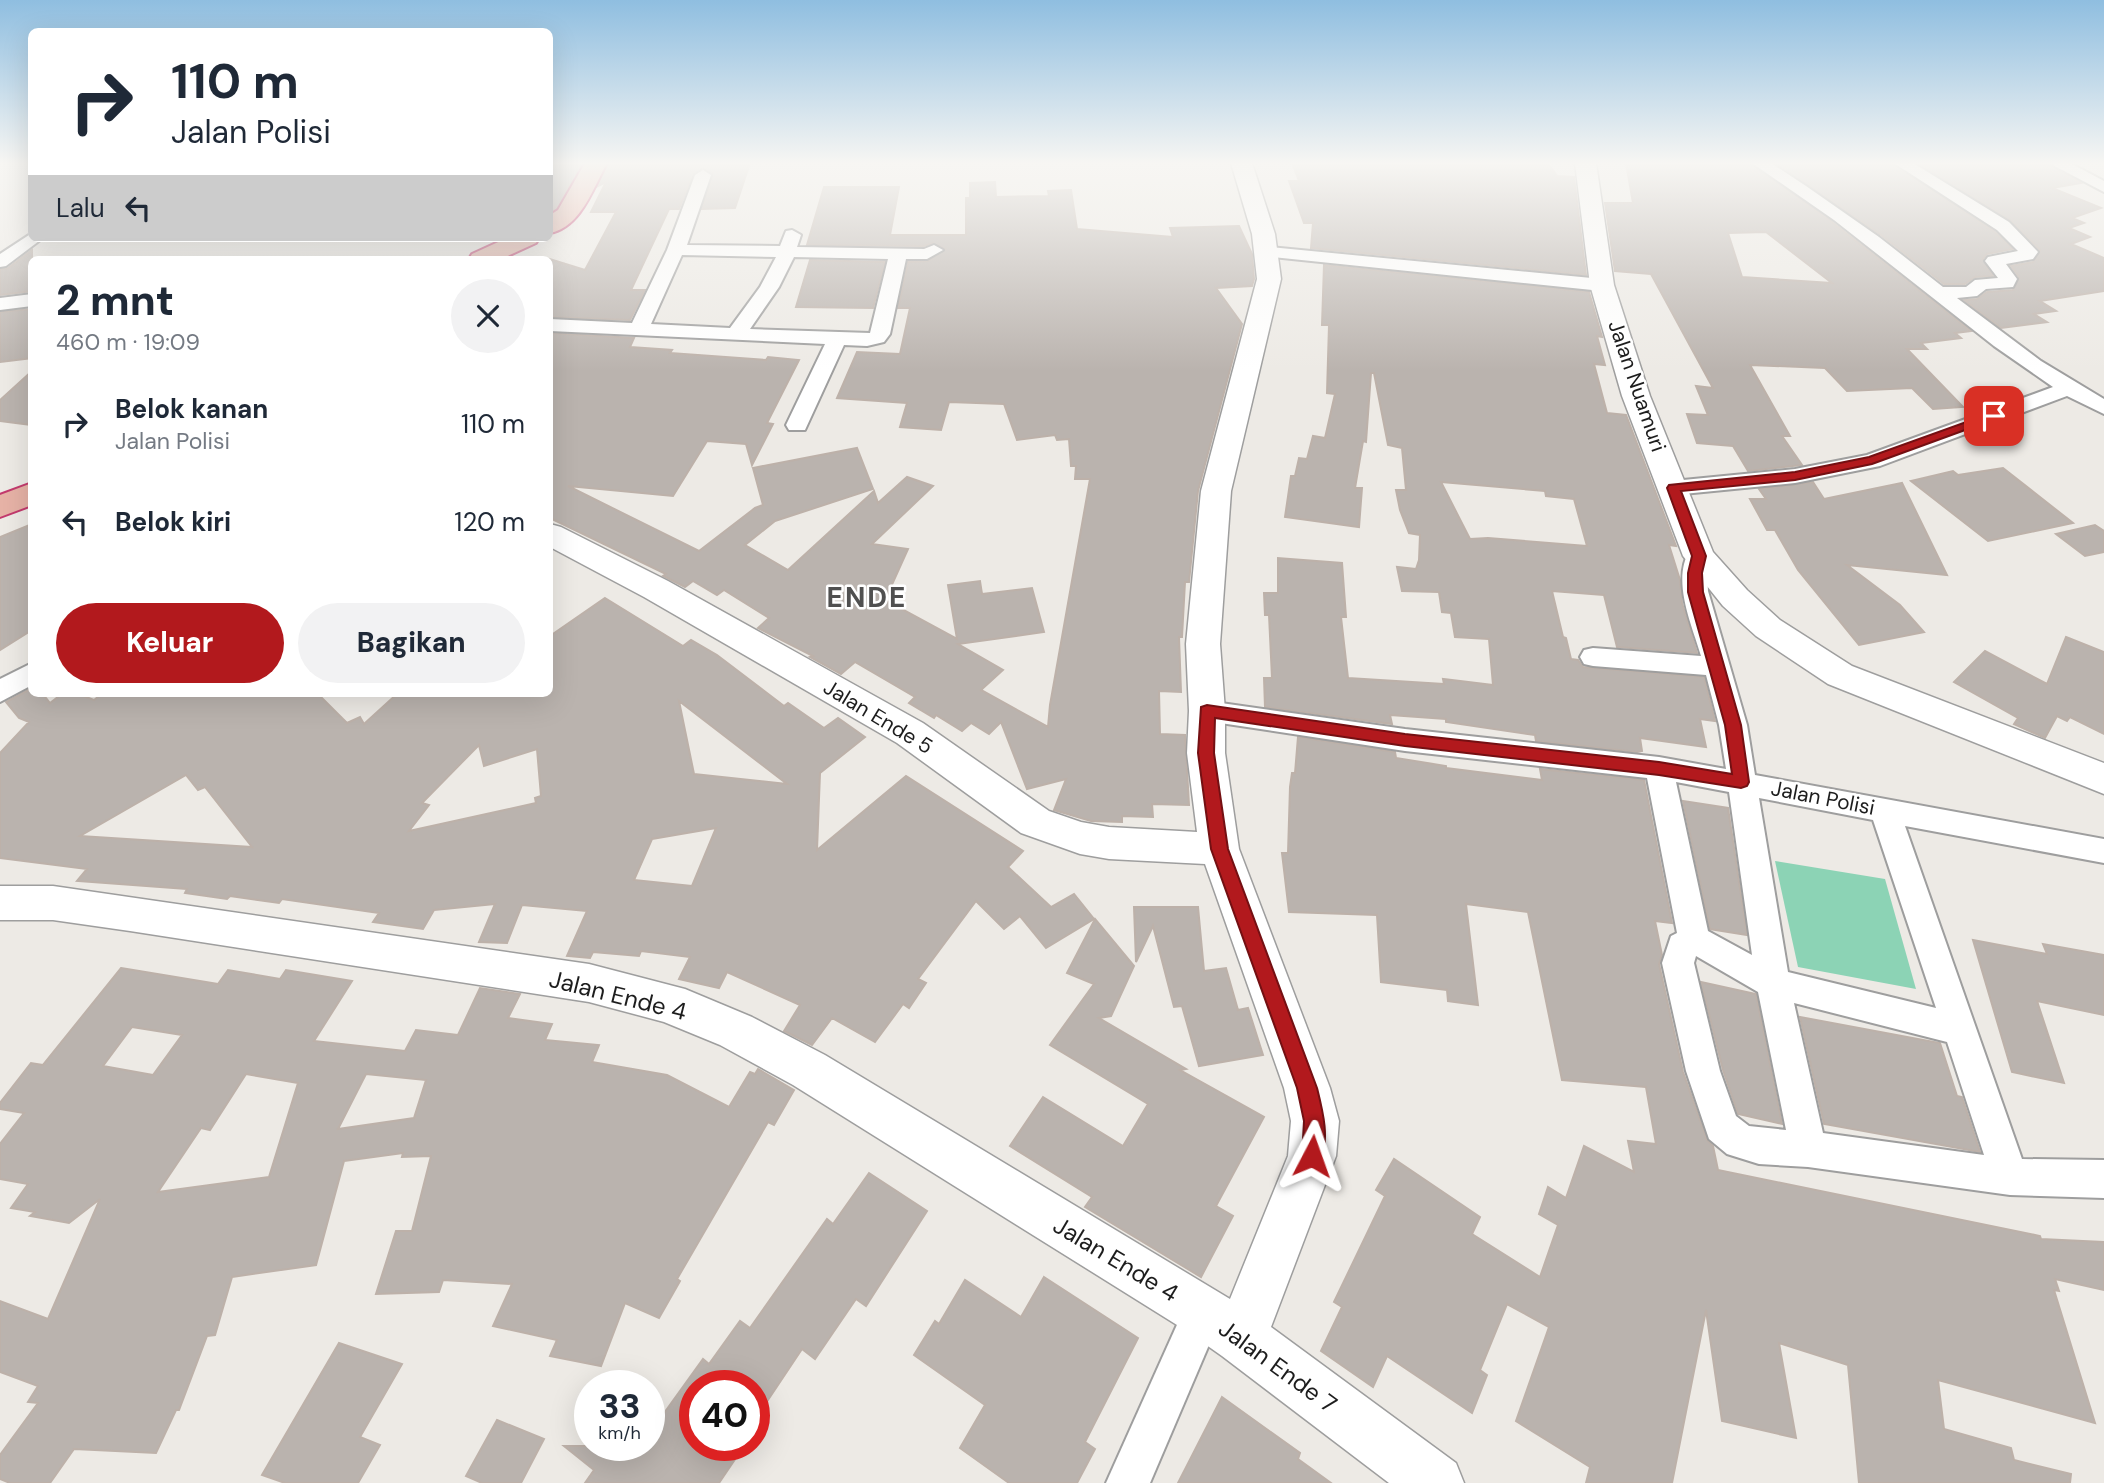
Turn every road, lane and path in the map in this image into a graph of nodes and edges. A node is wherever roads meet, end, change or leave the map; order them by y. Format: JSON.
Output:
{"nodes":[{"id":1,"x":682,"y":232,"type":"edge"},
{"id":2,"x":1265,"y":232,"type":"edge"},
{"id":3,"x":1595,"y":232,"type":"edge"},
{"id":4,"x":1860,"y":232,"type":"edge"},
{"id":5,"x":2009,"y":232,"type":"edge"},
{"id":6,"x":792,"y":233,"type":"dead end"},
{"id":7,"x":28,"y":242,"type":"edge"},
{"id":8,"x":518,"y":242,"type":"edge"},
{"id":9,"x":676,"y":250,"type":"junction"},
{"id":10,"x":934,"y":250,"type":"dead end"},
{"id":11,"x":788,"y":251,"type":"junction"},
{"id":12,"x":1269,"y":252,"type":"junction"},
{"id":13,"x":898,"y":253,"type":"junction"},
{"id":14,"x":488,"y":256,"type":"edge"},
{"id":15,"x":0,"y":262,"type":"edge"},
{"id":16,"x":1602,"y":285,"type":"junction"},
{"id":17,"x":1937,"y":293,"type":"junction"},
{"id":18,"x":28,"y":300,"type":"edge"},
{"id":19,"x":0,"y":304,"type":"edge"},
{"id":20,"x":553,"y":325,"type":"edge"},
{"id":21,"x":638,"y":330,"type":"junction"},
{"id":22,"x":736,"y":333,"type":"junction"},
{"id":23,"x":837,"y":339,"type":"junction"},
{"id":24,"x":2067,"y":389,"type":"junction"},
{"id":25,"x":2104,"y":408,"type":"edge"},
{"id":26,"x":797,"y":425,"type":"dead end"},
{"id":27,"x":1673,"y":488,"type":"junction"},
{"id":28,"x":28,"y":495,"type":"edge"},
{"id":29,"x":0,"y":507,"type":"edge"},
{"id":30,"x":553,"y":536,"type":"edge"},
{"id":31,"x":1699,"y":556,"type":"junction"},
{"id":32,"x":1593,"y":657,"type":"dead end"},
{"id":33,"x":1715,"y":666,"type":"junction"},
{"id":34,"x":28,"y":674,"type":"edge"},
{"id":35,"x":0,"y":692,"type":"edge"},
{"id":36,"x":1207,"y":711,"type":"junction"},
{"id":37,"x":1659,"y":768,"type":"junction"},
{"id":38,"x":2104,"y":779,"type":"edge"},
{"id":39,"x":1741,"y":782,"type":"junction"},
{"id":40,"x":1885,"y":811,"type":"junction"},
{"id":41,"x":1219,"y":849,"type":"junction"},
{"id":42,"x":2104,"y":850,"type":"edge"},
{"id":43,"x":0,"y":903,"type":"edge"},
{"id":44,"x":1694,"y":939,"type":"junction"},
{"id":45,"x":1773,"y":983,"type":"junction"},
{"id":46,"x":1961,"y":1030,"type":"junction"},
{"id":47,"x":1808,"y":1149,"type":"junction"},
{"id":48,"x":2010,"y":1177,"type":"junction"},
{"id":49,"x":2104,"y":1179,"type":"edge"},
{"id":50,"x":1222,"y":1325,"type":"junction"},
{"id":51,"x":1128,"y":1483,"type":"edge"},
{"id":52,"x":1436,"y":1483,"type":"edge"}],
"edges":[{"from":1,"to":9,"type":"street"},
{"from":2,"to":12,"type":"street"},
{"from":3,"to":16,"type":"street","name":"Jalan Nuamuri"},
{"from":4,"to":17,"type":"street"},
{"from":5,"to":17,"type":"street"},
{"from":6,"to":11,"type":"street"},
{"from":7,"to":15,"type":"street"},
{"from":8,"to":14,"type":"highway"},
{"from":9,"to":11,"type":"street"},
{"from":9,"to":21,"type":"street"},
{"from":10,"to":13,"type":"street"},
{"from":11,"to":13,"type":"street"},
{"from":11,"to":22,"type":"street"},
{"from":12,"to":16,"type":"street"},
{"from":12,"to":36,"type":"street"},
{"from":13,"to":23,"type":"street"},
{"from":16,"to":27,"type":"street","name":"Jalan Nuamuri"},
{"from":17,"to":24,"type":"street"},
{"from":18,"to":19,"type":"street"},
{"from":20,"to":21,"type":"street"},
{"from":21,"to":22,"type":"street"},
{"from":22,"to":23,"type":"street"},
{"from":23,"to":26,"type":"street"},
{"from":24,"to":25,"type":"street"},
{"from":24,"to":27,"type":"street"},
{"from":27,"to":31,"type":"street","name":"Jalan Nuamuri"},
{"from":28,"to":29,"type":"highway"},
{"from":30,"to":41,"type":"street","name":"Jalan Ende 5"},
{"from":31,"to":33,"type":"street"},
{"from":31,"to":38,"type":"street","name":"Jalan Nuamuri"},
{"from":32,"to":33,"type":"street"},
{"from":33,"to":39,"type":"street"},
{"from":34,"to":35,"type":"street"},
{"from":36,"to":37,"type":"street","name":"Jalan Polisi"},
{"from":36,"to":41,"type":"street"},
{"from":37,"to":39,"type":"street","name":"Jalan Polisi"},
{"from":37,"to":44,"type":"street"},
{"from":39,"to":40,"type":"street","name":"Jalan Polisi"},
{"from":39,"to":45,"type":"street"},
{"from":40,"to":42,"type":"street","name":"Jalan Polisi"},
{"from":40,"to":46,"type":"street"},
{"from":41,"to":50,"type":"street"},
{"from":43,"to":50,"type":"street","name":"Jalan Ende 4"},
{"from":44,"to":45,"type":"street"},
{"from":44,"to":47,"type":"street"},
{"from":45,"to":46,"type":"street"},
{"from":45,"to":47,"type":"street"},
{"from":46,"to":48,"type":"street"},
{"from":47,"to":48,"type":"street"},
{"from":48,"to":49,"type":"street"},
{"from":50,"to":51,"type":"street","name":"Jalan Ende 7"},
{"from":50,"to":52,"type":"street","name":"Jalan Ende 7"}]}
